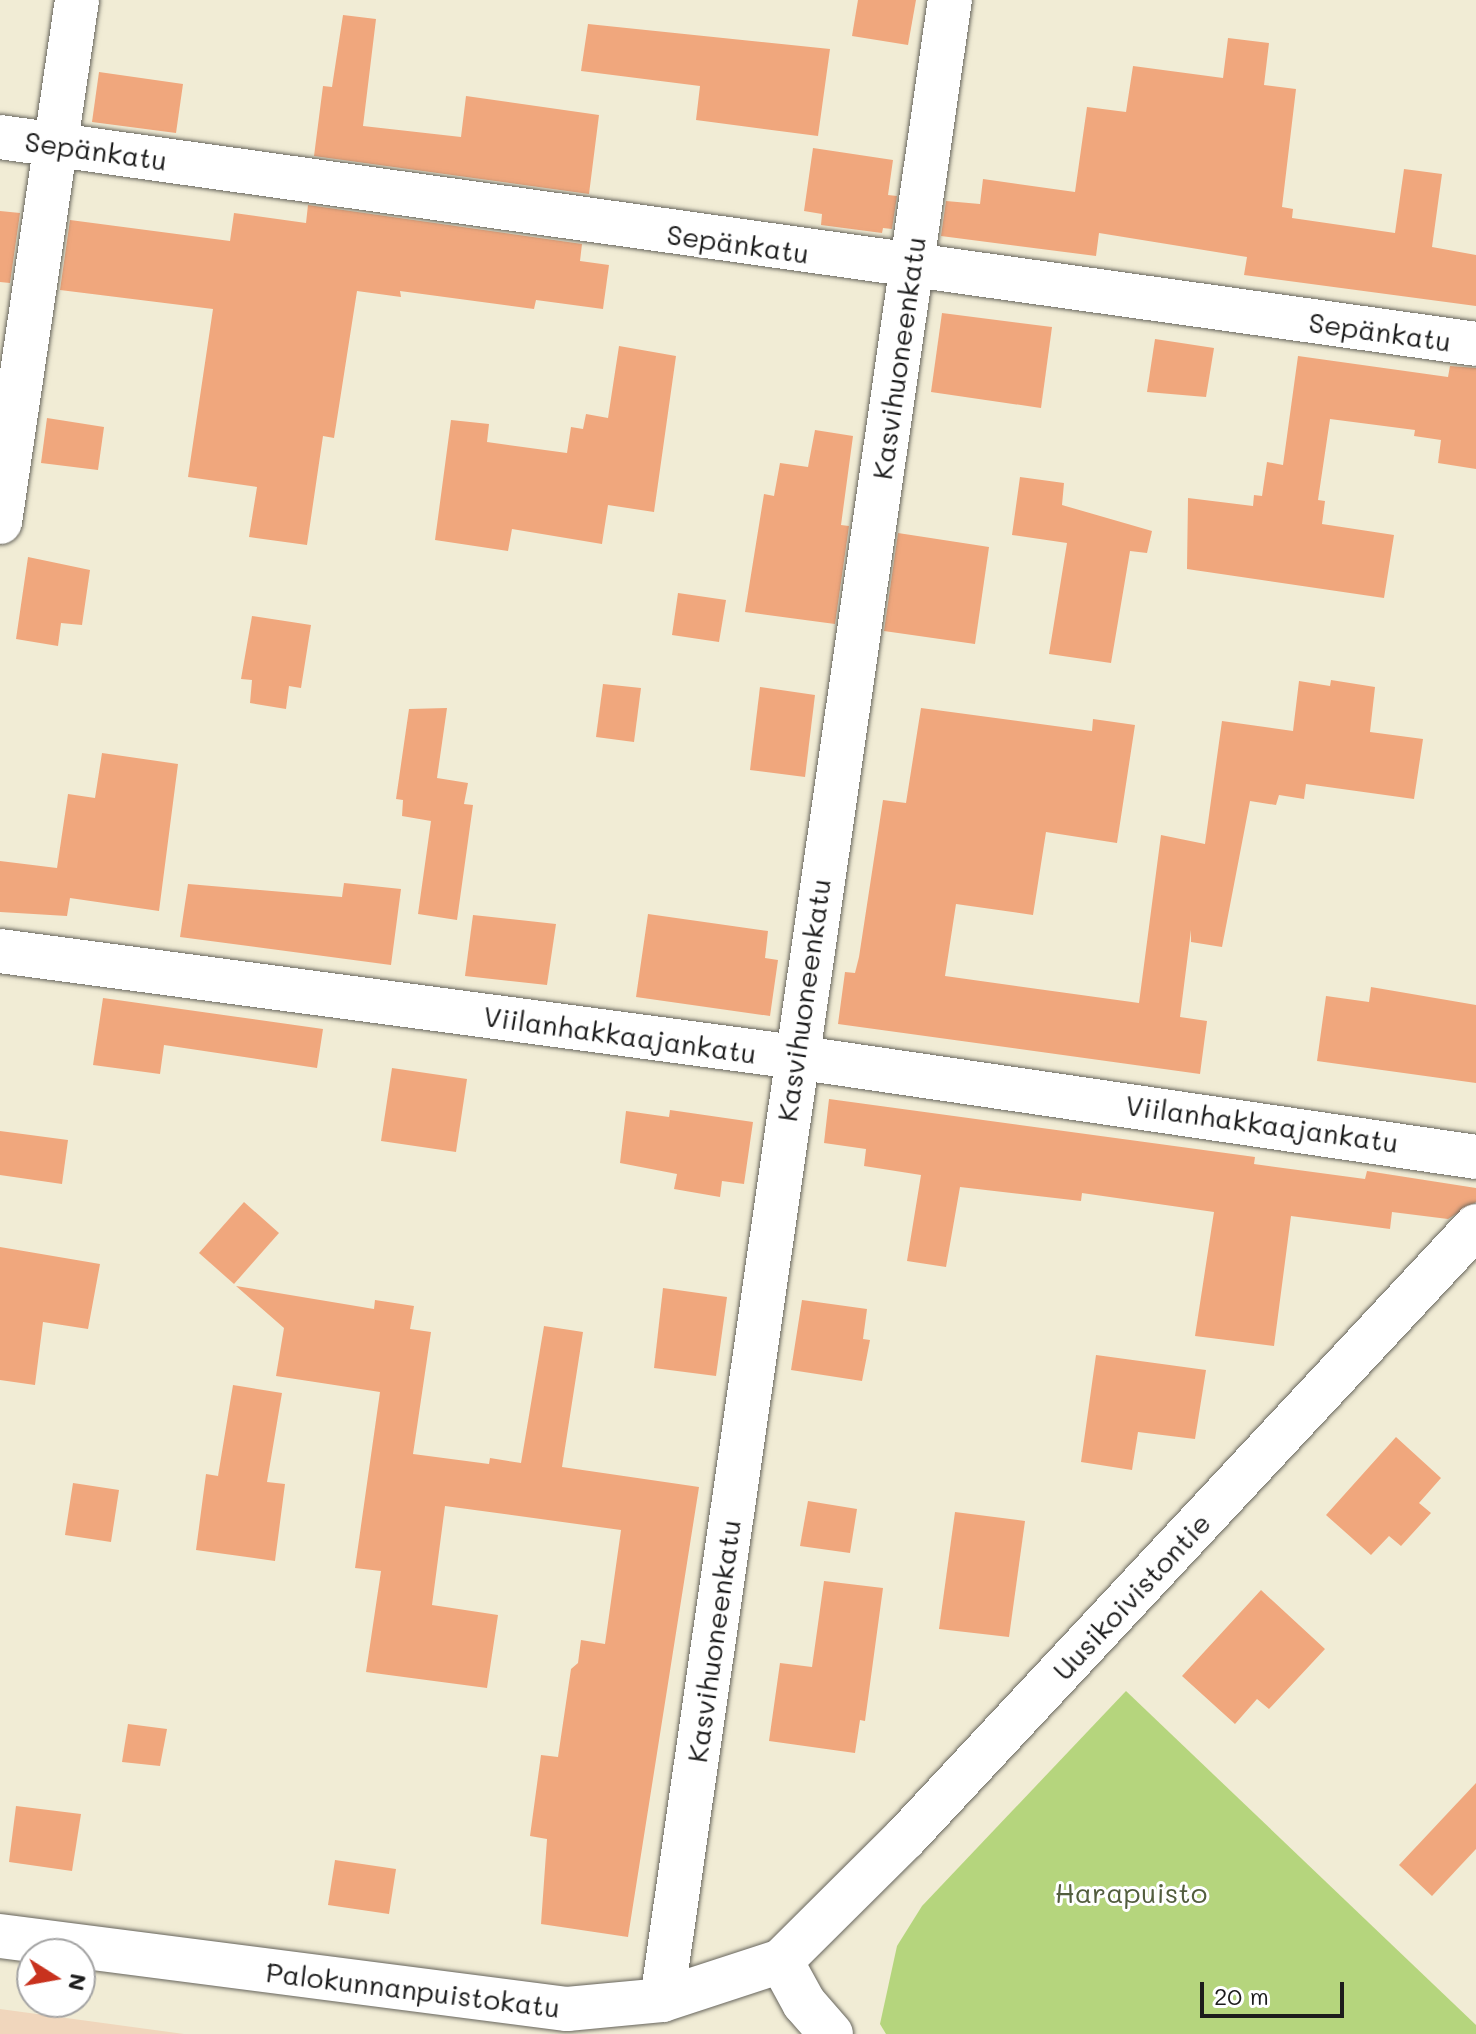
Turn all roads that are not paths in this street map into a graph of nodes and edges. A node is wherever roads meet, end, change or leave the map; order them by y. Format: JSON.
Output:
{"nodes":[{"id":1,"x":77,"y":0,"type":"edge"},
{"id":2,"x":950,"y":0,"type":"edge"},
{"id":3,"x":0,"y":137,"type":"edge"},
{"id":4,"x":57,"y":144,"type":"junction"},
{"id":5,"x":911,"y":268,"type":"junction"},
{"id":6,"x":1476,"y":344,"type":"edge"},
{"id":7,"x":0,"y":522,"type":"edge"},
{"id":8,"x":0,"y":951,"type":"edge"},
{"id":9,"x":795,"y":1057,"type":"junction"},
{"id":10,"x":1476,"y":1157,"type":"edge"},
{"id":11,"x":1476,"y":1226,"type":"edge"},
{"id":12,"x":0,"y":1936,"type":"edge"},
{"id":13,"x":781,"y":1961,"type":"junction"},
{"id":14,"x":662,"y":2000,"type":"junction"},
{"id":15,"x":831,"y":2034,"type":"edge"}],
"edges":[{"from":1,"to":4,"type":"street"},
{"from":2,"to":5,"type":"street","name":"Kasvihuoneenkatu"},
{"from":3,"to":4,"type":"street","name":"Sepänkatu"},
{"from":4,"to":5,"type":"street","name":"Sepänkatu"},
{"from":4,"to":7,"type":"street"},
{"from":5,"to":6,"type":"street","name":"Sepänkatu"},
{"from":5,"to":9,"type":"street","name":"Kasvihuoneenkatu"},
{"from":8,"to":9,"type":"street","name":"Viilanhakkaajankatu"},
{"from":9,"to":10,"type":"street","name":"Viilanhakkaajankatu"},
{"from":9,"to":14,"type":"street","name":"Kasvihuoneenkatu"},
{"from":11,"to":13,"type":"street","name":"Uusikoivistontie"},
{"from":12,"to":14,"type":"street","name":"Palokunnanpuistokatu"},
{"from":13,"to":14,"type":"street","name":"Palokunnanpuistokatu"},
{"from":13,"to":15,"type":"street"}]}
